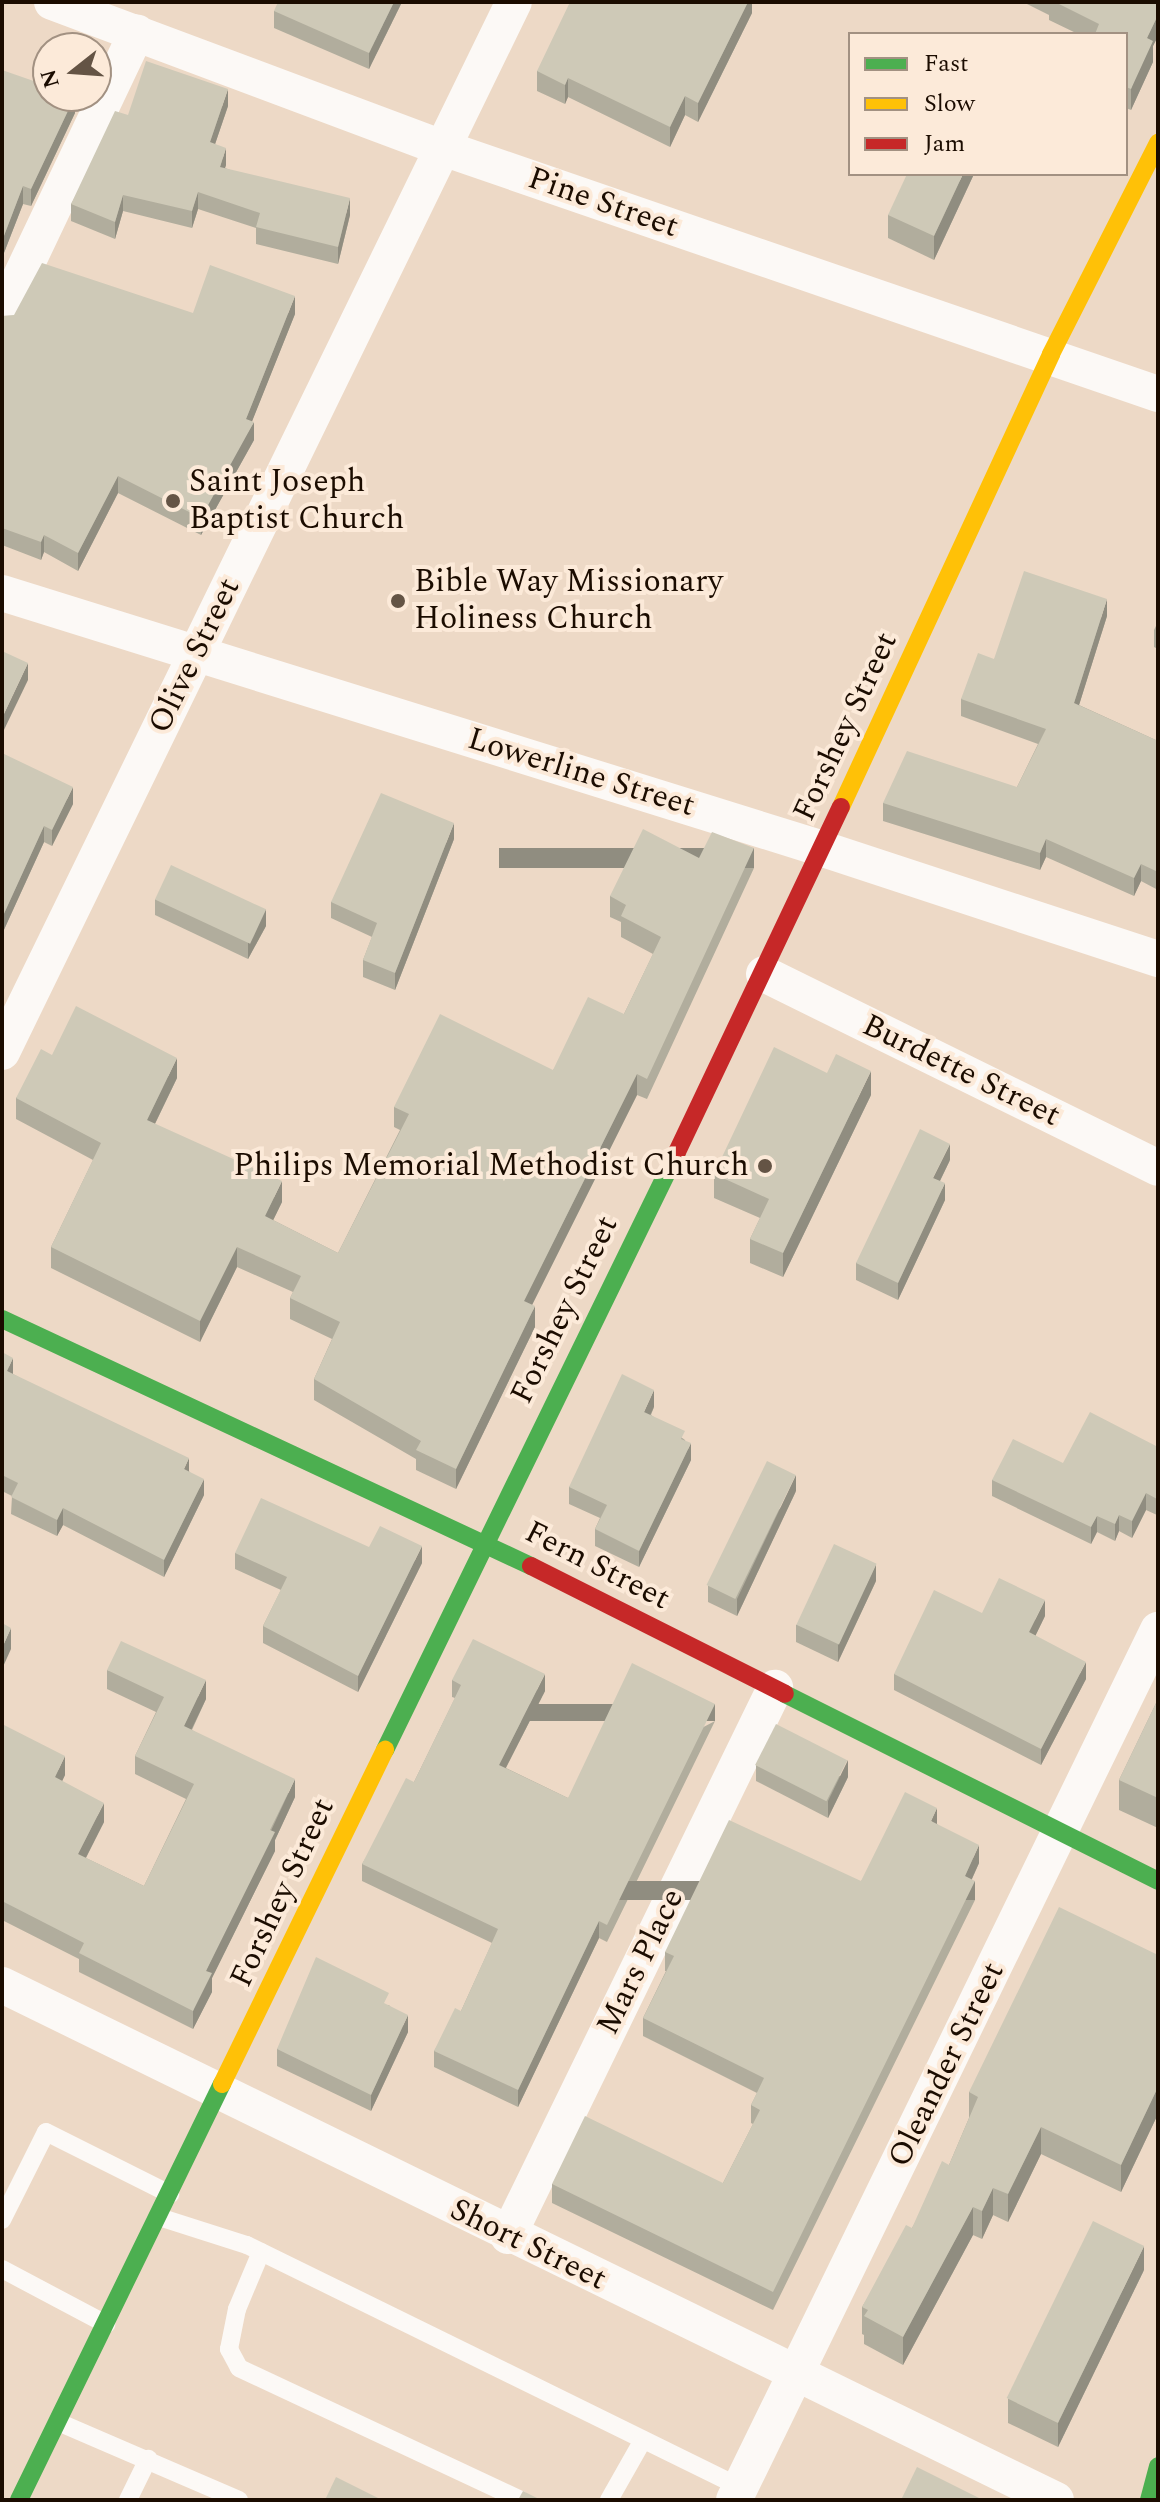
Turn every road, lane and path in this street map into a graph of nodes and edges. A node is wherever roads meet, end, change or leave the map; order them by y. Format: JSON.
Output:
{"nodes":[{"id":1,"x":52,"y":2,"type":"edge"},
{"id":2,"x":514,"y":2,"type":"edge"},
{"id":3,"x":137,"y":32,"type":"junction"},
{"id":4,"x":1158,"y":143,"type":"edge"},
{"id":5,"x":443,"y":148,"type":"junction"},
{"id":6,"x":2,"y":316,"type":"edge"},
{"id":7,"x":1051,"y":354,"type":"junction"},
{"id":8,"x":1158,"y":394,"type":"edge"},
{"id":9,"x":2,"y":593,"type":"edge"},
{"id":10,"x":196,"y":654,"type":"junction"},
{"id":11,"x":823,"y":849,"type":"junction"},
{"id":12,"x":1158,"y":959,"type":"edge"},
{"id":13,"x":764,"y":974,"type":"junction"},
{"id":14,"x":2,"y":1052,"type":"edge"},
{"id":15,"x":1158,"y":1168,"type":"edge"},
{"id":16,"x":2,"y":1319,"type":"edge"},
{"id":17,"x":483,"y":1542,"type":"junction"},
{"id":18,"x":1158,"y":1630,"type":"edge"},
{"id":19,"x":775,"y":1688,"type":"junction"},
{"id":20,"x":1061,"y":1835,"type":"junction"},
{"id":21,"x":1158,"y":1881,"type":"edge"},
{"id":22,"x":2,"y":1985,"type":"edge"},
{"id":23,"x":221,"y":2092,"type":"junction"},
{"id":24,"x":170,"y":2194,"type":"junction"},
{"id":25,"x":159,"y":2217,"type":"junction"},
{"id":26,"x":2,"y":2220,"type":"edge"},
{"id":27,"x":508,"y":2236,"type":"junction"},
{"id":28,"x":261,"y":2252,"type":"junction"},
{"id":29,"x":2,"y":2269,"type":"edge"},
{"id":30,"x":106,"y":2324,"type":"junction"},
{"id":31,"x":794,"y":2375,"type":"junction"},
{"id":32,"x":58,"y":2422,"type":"junction"},
{"id":33,"x":643,"y":2440,"type":"junction"},
{"id":34,"x":148,"y":2459,"type":"junction"},
{"id":35,"x":1158,"y":2466,"type":"edge"},
{"id":36,"x":737,"y":2493,"type":"edge"},
{"id":37,"x":19,"y":2500,"type":"edge"},
{"id":38,"x":128,"y":2500,"type":"edge"},
{"id":39,"x":239,"y":2500,"type":"edge"},
{"id":40,"x":521,"y":2500,"type":"edge"},
{"id":41,"x":609,"y":2500,"type":"edge"},
{"id":42,"x":1056,"y":2500,"type":"edge"},
{"id":43,"x":1149,"y":2500,"type":"edge"}],
"edges":[{"from":1,"to":3,"type":"street","name":"Pine Street"},
{"from":2,"to":5,"type":"street","name":"Olive Street"},
{"from":3,"to":5,"type":"street","name":"Pine Street"},
{"from":3,"to":6,"type":"street"},
{"from":4,"to":7,"type":"street","name":"Forshey Street"},
{"from":5,"to":7,"type":"street","name":"Pine Street"},
{"from":5,"to":10,"type":"street","name":"Olive Street"},
{"from":7,"to":8,"type":"street","name":"Pine Street"},
{"from":7,"to":11,"type":"street","name":"Forshey Street"},
{"from":9,"to":10,"type":"street","name":"Lowerline Street"},
{"from":10,"to":11,"type":"street","name":"Lowerline Street"},
{"from":10,"to":14,"type":"street","name":"Olive Street"},
{"from":11,"to":12,"type":"street","name":"Lowerline Street"},
{"from":11,"to":13,"type":"street","name":"Forshey Street"},
{"from":13,"to":15,"type":"street","name":"Burdette Street"},
{"from":13,"to":17,"type":"street","name":"Forshey Street"},
{"from":16,"to":17,"type":"street","name":"Fern Street"},
{"from":17,"to":19,"type":"street","name":"Fern Street"},
{"from":17,"to":23,"type":"street","name":"Forshey Street"},
{"from":18,"to":20,"type":"street","name":"Oleander Street"},
{"from":19,"to":20,"type":"street","name":"Fern Street"},
{"from":19,"to":27,"type":"street","name":"Mars Place"},
{"from":20,"to":21,"type":"street","name":"Fern Street"},
{"from":20,"to":31,"type":"street","name":"Oleander Street"},
{"from":22,"to":23,"type":"street","name":"Short Street"},
{"from":23,"to":24,"type":"street","name":"Forshey Street"},
{"from":23,"to":27,"type":"street","name":"Short Street"},
{"from":24,"to":25,"type":"street","name":"Forshey Street"},
{"from":24,"to":26,"type":"lane"},
{"from":25,"to":28,"type":"lane"},
{"from":25,"to":30,"type":"street","name":"Forshey Street"},
{"from":27,"to":31,"type":"street","name":"Short Street"},
{"from":28,"to":33,"type":"lane"},
{"from":28,"to":40,"type":"lane"},
{"from":29,"to":30,"type":"lane"},
{"from":30,"to":32,"type":"street","name":"Forshey Street"},
{"from":31,"to":36,"type":"street","name":"Oleander Street"},
{"from":31,"to":42,"type":"street","name":"Short Street"},
{"from":32,"to":34,"type":"lane"},
{"from":32,"to":37,"type":"street","name":"Forshey Street"},
{"from":33,"to":36,"type":"lane"},
{"from":33,"to":41,"type":"lane"},
{"from":34,"to":38,"type":"lane"},
{"from":34,"to":39,"type":"lane"},
{"from":35,"to":43,"type":"street"}]}
